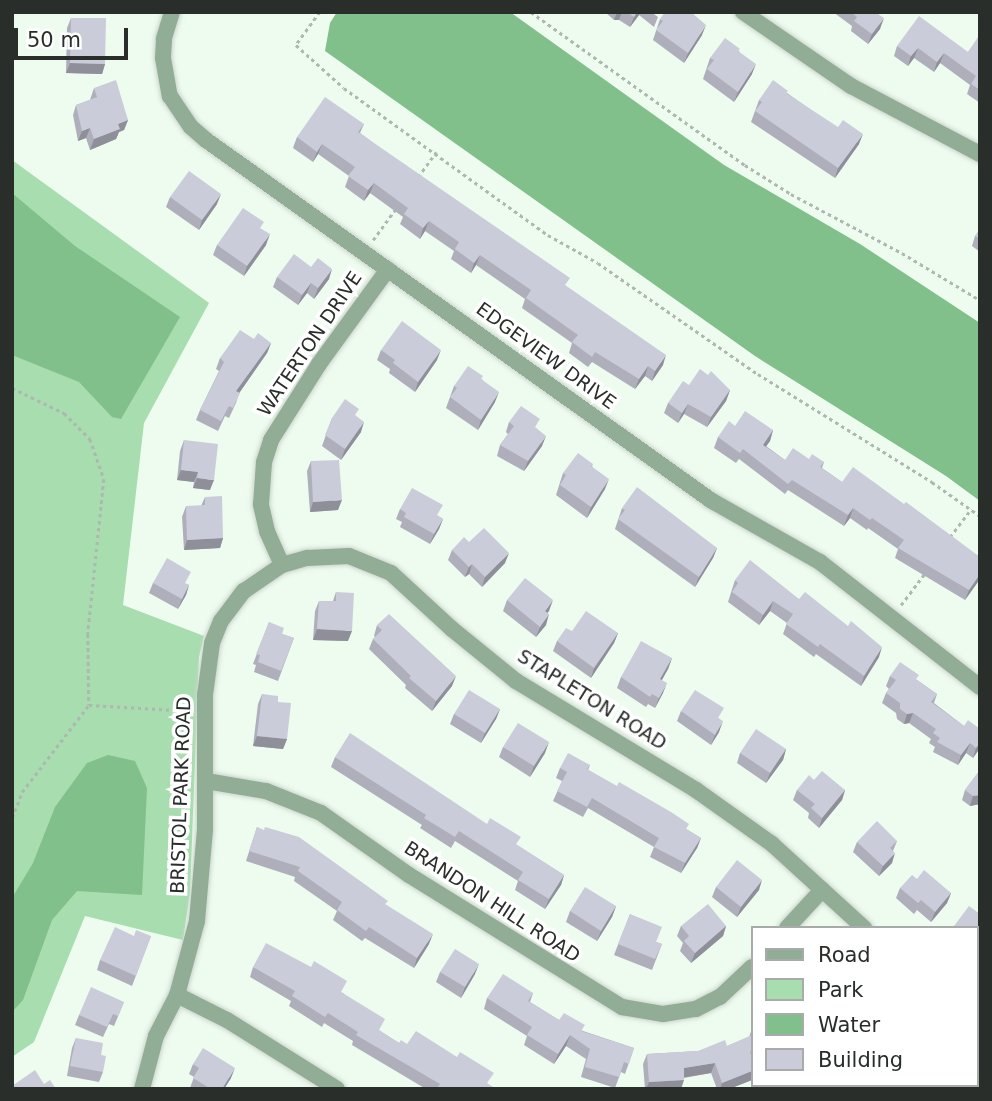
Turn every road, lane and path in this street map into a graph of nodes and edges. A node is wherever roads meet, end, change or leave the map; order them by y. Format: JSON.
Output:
{"nodes":[{"id":1,"x":172,"y":12,"type":"edge"},
{"id":2,"x":320,"y":12,"type":"edge"},
{"id":3,"x":531,"y":12,"type":"edge"},
{"id":4,"x":743,"y":12,"type":"edge"},
{"id":5,"x":436,"y":152,"type":"junction"},
{"id":6,"x":980,"y":154,"type":"edge"},
{"id":7,"x":414,"y":183,"type":"edge"},
{"id":8,"x":399,"y":204,"type":"edge"},
{"id":9,"x":365,"y":251,"type":"junction"},
{"id":10,"x":388,"y":269,"type":"junction"},
{"id":11,"x":980,"y":300,"type":"edge"},
{"id":12,"x":12,"y":388,"type":"edge"},
{"id":13,"x":971,"y":509,"type":"junction"},
{"id":14,"x":980,"y":516,"type":"edge"},
{"id":15,"x":947,"y":542,"type":"edge"},
{"id":16,"x":931,"y":564,"type":"edge"},
{"id":17,"x":282,"y":565,"type":"junction"},
{"id":18,"x":892,"y":616,"type":"junction"},
{"id":19,"x":980,"y":687,"type":"edge"},
{"id":20,"x":89,"y":705,"type":"junction"},
{"id":21,"x":174,"y":710,"type":"dead end"},
{"id":22,"x":206,"y":781,"type":"junction"},
{"id":23,"x":12,"y":818,"type":"edge"},
{"id":24,"x":822,"y":890,"type":"junction"},
{"id":25,"x":789,"y":926,"type":"edge"},
{"id":26,"x":862,"y":926,"type":"edge"},
{"id":27,"x":750,"y":969,"type":"edge"},
{"id":28,"x":177,"y":995,"type":"junction"},
{"id":29,"x":142,"y":1089,"type":"edge"},
{"id":30,"x":337,"y":1089,"type":"edge"}],
"edges":[{"from":1,"to":9,"type":"street","name":"EDGEVIEW DRIVE"},
{"from":2,"to":5,"type":"path"},
{"from":3,"to":11,"type":"path"},
{"from":4,"to":6,"type":"street"},
{"from":5,"to":7,"type":"path"},
{"from":5,"to":13,"type":"path"},
{"from":8,"to":9,"type":"path"},
{"from":9,"to":10,"type":"street","name":"EDGEVIEW DRIVE"},
{"from":10,"to":17,"type":"street","name":"WATERTON DRIVE"},
{"from":10,"to":18,"type":"street","name":"EDGEVIEW DRIVE"},
{"from":12,"to":20,"type":"path"},
{"from":13,"to":14,"type":"path"},
{"from":13,"to":15,"type":"path"},
{"from":16,"to":18,"type":"path"},
{"from":17,"to":22,"type":"street","name":"BRISTOL PARK ROAD"},
{"from":17,"to":24,"type":"street","name":"STAPLETON ROAD"},
{"from":18,"to":19,"type":"street","name":"EDGEVIEW DRIVE"},
{"from":20,"to":21,"type":"path"},
{"from":20,"to":23,"type":"path"},
{"from":22,"to":27,"type":"street","name":"BRANDON HILL ROAD"},
{"from":22,"to":28,"type":"street","name":"BRISTOL PARK ROAD"},
{"from":24,"to":25,"type":"street"},
{"from":24,"to":26,"type":"street","name":"STAPLETON ROAD"},
{"from":28,"to":29,"type":"street","name":"BRISTOL PARK ROAD"},
{"from":28,"to":30,"type":"street"}]}
